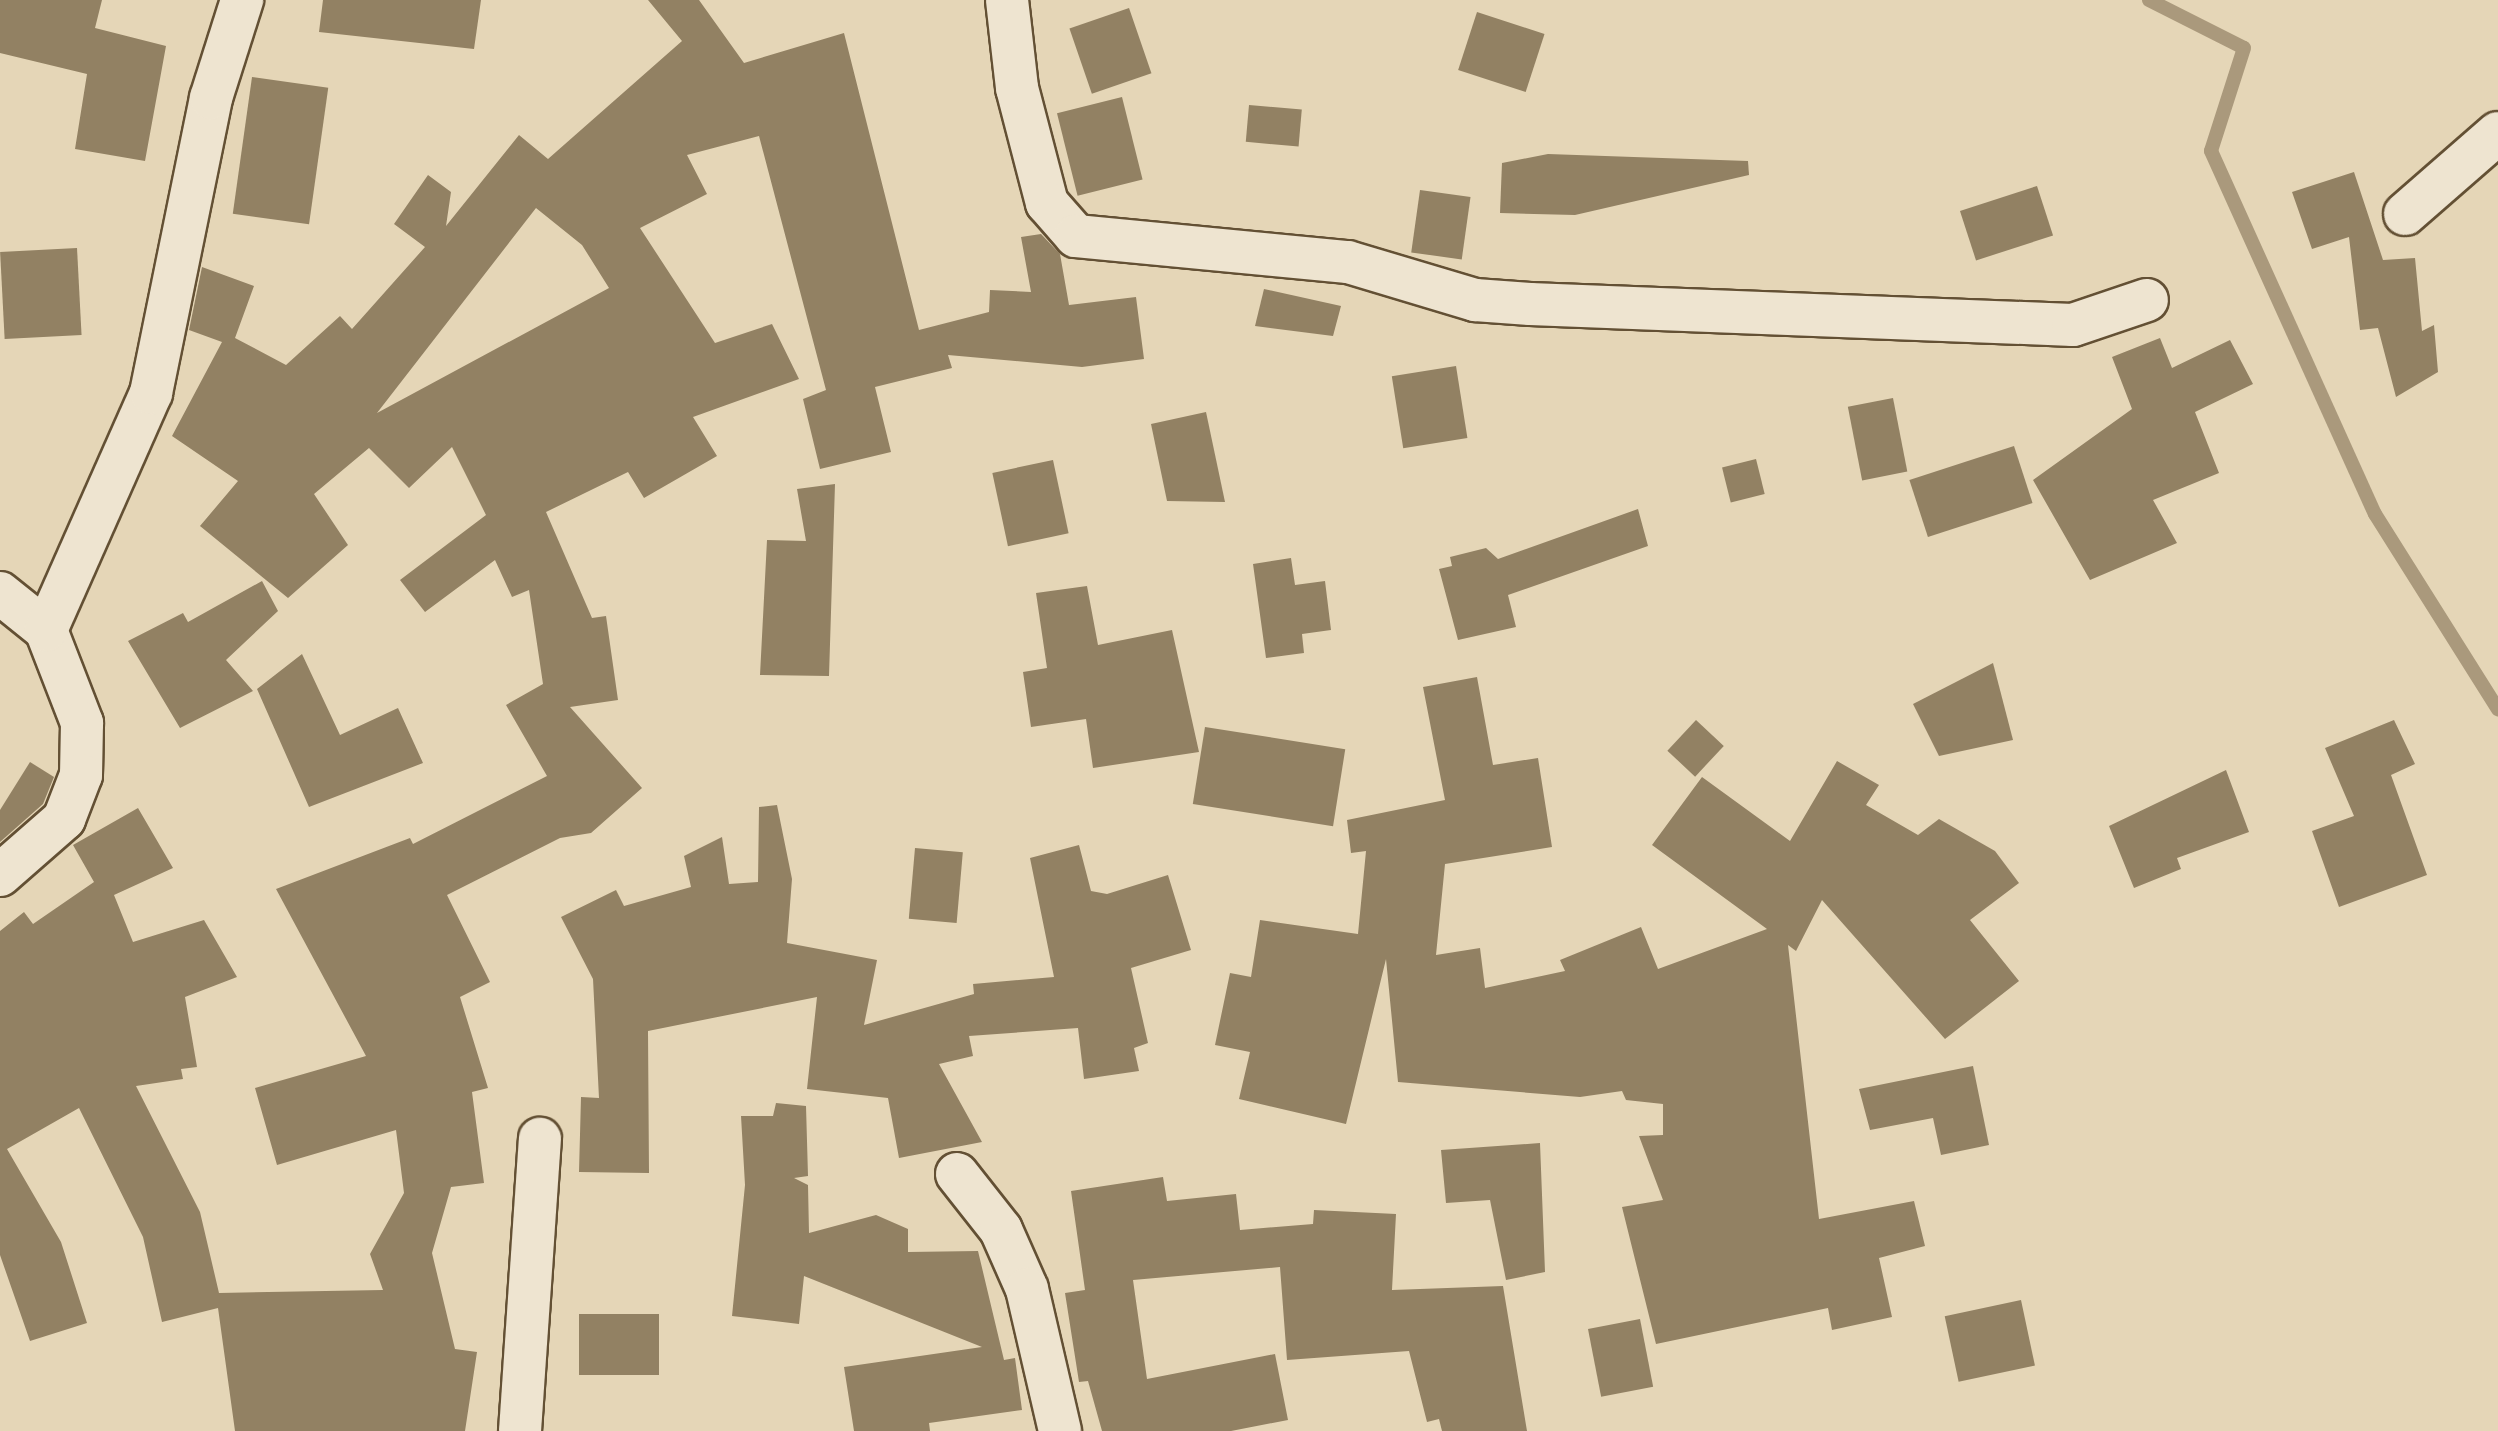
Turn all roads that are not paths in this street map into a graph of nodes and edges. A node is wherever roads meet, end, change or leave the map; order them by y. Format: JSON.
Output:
{"nodes":[{"id":1,"x":242,"y":0,"type":"edge"},
{"id":2,"x":1007,"y":0,"type":"edge"},
{"id":3,"x":2498,"y":133,"type":"edge"},
{"id":4,"x":2405,"y":214,"type":"dead end"},
{"id":5,"x":2148,"y":300,"type":"dead end"},
{"id":6,"x":0,"y":593,"type":"edge"},
{"id":7,"x":46,"y":630,"type":"junction"},
{"id":8,"x":0,"y":876,"type":"edge"},
{"id":9,"x":540,"y":1140,"type":"dead end"},
{"id":10,"x":957,"y":1174,"type":"dead end"},
{"id":11,"x":520,"y":1431,"type":"edge"},
{"id":12,"x":1060,"y":1431,"type":"edge"}],
"edges":[{"from":1,"to":7,"type":"street"},
{"from":2,"to":5,"type":"street"},
{"from":3,"to":4,"type":"street"},
{"from":6,"to":7,"type":"street"},
{"from":7,"to":8,"type":"street"},
{"from":9,"to":11,"type":"street"},
{"from":10,"to":12,"type":"street"}]}
